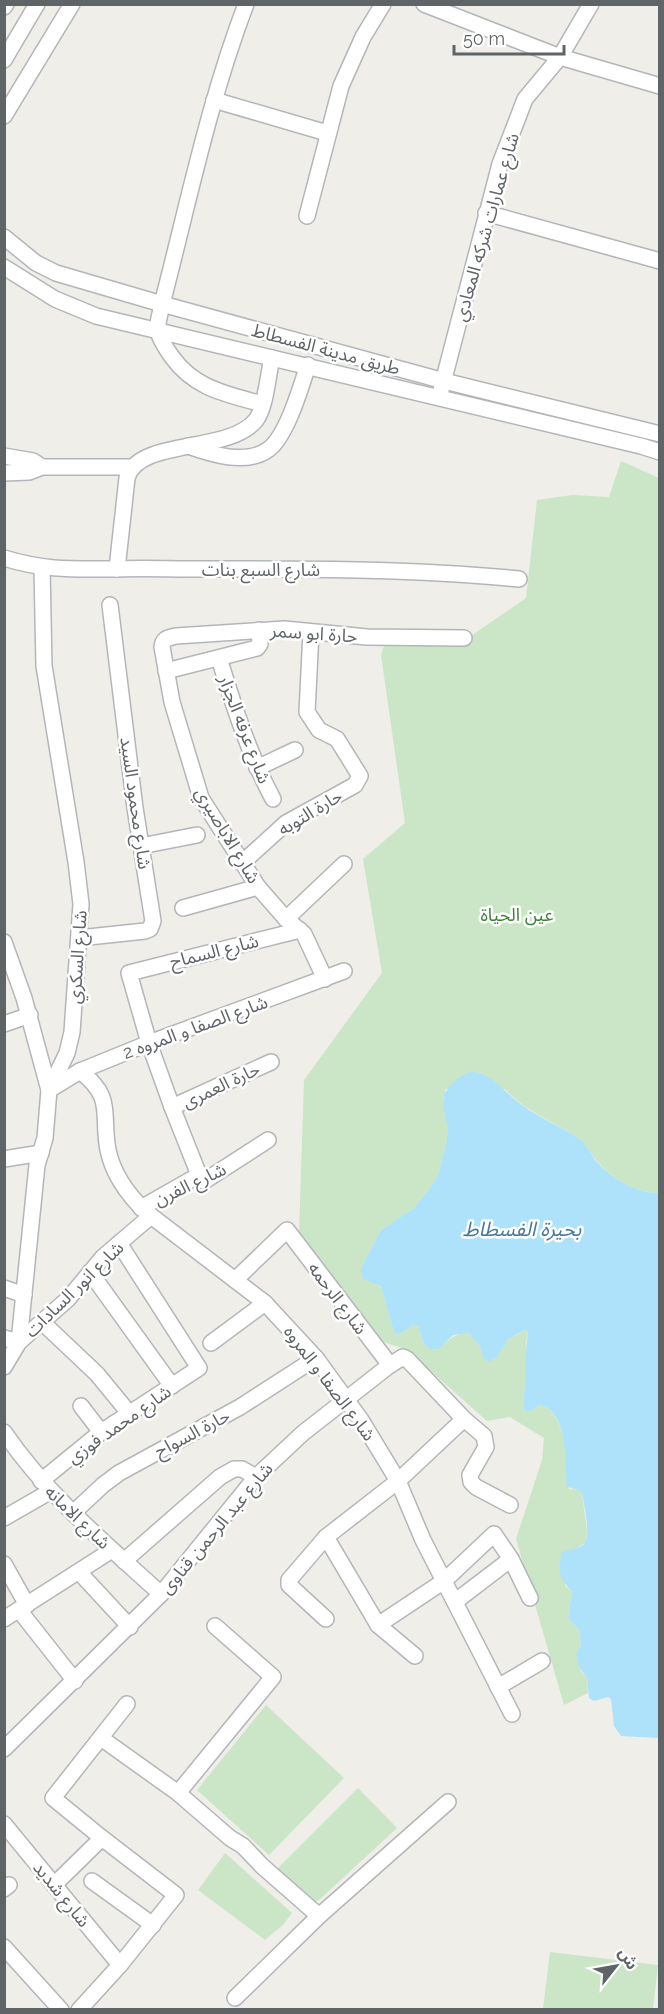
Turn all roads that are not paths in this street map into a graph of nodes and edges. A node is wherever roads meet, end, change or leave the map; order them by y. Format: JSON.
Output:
{"nodes":[{"id":1,"x":37,"y":4,"type":"edge"},
{"id":2,"x":72,"y":4,"type":"edge"},
{"id":3,"x":246,"y":4,"type":"edge"},
{"id":4,"x":383,"y":4,"type":"edge"},
{"id":5,"x":424,"y":4,"type":"edge"},
{"id":6,"x":591,"y":4,"type":"edge"},
{"id":7,"x":560,"y":57,"type":"junction"},
{"id":8,"x":4,"y":60,"type":"edge"},
{"id":9,"x":660,"y":86,"type":"edge"},
{"id":10,"x":214,"y":100,"type":"junction"},
{"id":11,"x":4,"y":116,"type":"edge"},
{"id":12,"x":327,"y":133,"type":"junction"},
{"id":13,"x":486,"y":213,"type":"junction"},
{"id":14,"x":307,"y":216,"type":"dead end"},
{"id":15,"x":4,"y":237,"type":"edge"},
{"id":16,"x":660,"y":261,"type":"edge"},
{"id":17,"x":4,"y":267,"type":"edge"},
{"id":18,"x":162,"y":304,"type":"junction"},
{"id":19,"x":158,"y":331,"type":"junction"},
{"id":20,"x":272,"y":358,"type":"junction"},
{"id":21,"x":308,"y":365,"type":"junction"},
{"id":22,"x":444,"y":381,"type":"junction"},
{"id":23,"x":439,"y":398,"type":"junction"},
{"id":24,"x":262,"y":404,"type":"junction"},
{"id":25,"x":660,"y":434,"type":"edge"},
{"id":26,"x":188,"y":446,"type":"junction"},
{"id":27,"x":660,"y":452,"type":"edge"},
{"id":28,"x":4,"y":456,"type":"edge"},
{"id":29,"x":42,"y":467,"type":"junction"},
{"id":30,"x":131,"y":467,"type":"junction"},
{"id":31,"x":4,"y":473,"type":"edge"},
{"id":32,"x":4,"y":558,"type":"edge"},
{"id":33,"x":42,"y":568,"type":"junction"},
{"id":34,"x":117,"y":568,"type":"junction"},
{"id":35,"x":519,"y":579,"type":"dead end"},
{"id":36,"x":110,"y":605,"type":"dead end"},
{"id":37,"x":259,"y":630,"type":"junction"},
{"id":38,"x":311,"y":632,"type":"junction"},
{"id":39,"x":464,"y":638,"type":"dead end"},
{"id":40,"x":165,"y":639,"type":"joint"},
{"id":41,"x":219,"y":658,"type":"junction"},
{"id":42,"x":166,"y":670,"type":"junction"},
{"id":43,"x":296,"y":750,"type":"dead end"},
{"id":44,"x":257,"y":768,"type":"junction"},
{"id":45,"x":273,"y":799,"type":"dead end"},
{"id":46,"x":197,"y":835,"type":"dead end"},
{"id":47,"x":141,"y":846,"type":"junction"},
{"id":48,"x":242,"y":863,"type":"junction"},
{"id":49,"x":344,"y":864,"type":"dead end"},
{"id":50,"x":258,"y":887,"type":"junction"},
{"id":51,"x":183,"y":908,"type":"dead end"},
{"id":52,"x":286,"y":919,"type":"junction"},
{"id":53,"x":300,"y":930,"type":"junction"},
{"id":54,"x":79,"y":938,"type":"junction"},
{"id":55,"x":4,"y":942,"type":"edge"},
{"id":56,"x":344,"y":972,"type":"dead end"},
{"id":57,"x":325,"y":979,"type":"junction"},
{"id":58,"x":30,"y":1015,"type":"junction"},
{"id":59,"x":4,"y":1024,"type":"edge"},
{"id":60,"x":149,"y":1043,"type":"junction"},
{"id":61,"x":271,"y":1062,"type":"dead end"},
{"id":62,"x":80,"y":1071,"type":"junction"},
{"id":63,"x":49,"y":1090,"type":"junction"},
{"id":64,"x":172,"y":1107,"type":"junction"},
{"id":65,"x":268,"y":1140,"type":"dead end"},
{"id":66,"x":41,"y":1154,"type":"junction"},
{"id":67,"x":4,"y":1159,"type":"edge"},
{"id":68,"x":199,"y":1175,"type":"junction"},
{"id":69,"x":146,"y":1212,"type":"junction"},
{"id":70,"x":119,"y":1243,"type":"junction"},
{"id":71,"x":90,"y":1272,"type":"junction"},
{"id":72,"x":235,"y":1280,"type":"junction"},
{"id":73,"x":4,"y":1288,"type":"edge"},
{"id":74,"x":24,"y":1294,"type":"junction"},
{"id":75,"x":265,"y":1303,"type":"junction"},
{"id":76,"x":42,"y":1322,"type":"junction"},
{"id":77,"x":12,"y":1340,"type":"edge"},
{"id":78,"x":212,"y":1343,"type":"dead end"},
{"id":79,"x":316,"y":1358,"type":"junction"},
{"id":80,"x":390,"y":1365,"type":"junction"},
{"id":81,"x":4,"y":1367,"type":"edge"},
{"id":82,"x":172,"y":1386,"type":"junction"},
{"id":83,"x":345,"y":1399,"type":"junction"},
{"id":84,"x":81,"y":1406,"type":"dead end"},
{"id":85,"x":129,"y":1413,"type":"junction"},
{"id":86,"x":464,"y":1419,"type":"junction"},
{"id":87,"x":4,"y":1432,"type":"edge"},
{"id":88,"x":101,"y":1432,"type":"junction"},
{"id":89,"x":256,"y":1477,"type":"junction"},
{"id":90,"x":398,"y":1481,"type":"junction"},
{"id":91,"x":46,"y":1486,"type":"junction"},
{"id":92,"x":510,"y":1505,"type":"dead end"},
{"id":93,"x":73,"y":1513,"type":"junction"},
{"id":94,"x":4,"y":1518,"type":"edge"},
{"id":95,"x":326,"y":1537,"type":"junction"},
{"id":96,"x":112,"y":1550,"type":"junction"},
{"id":97,"x":511,"y":1559,"type":"junction"},
{"id":98,"x":124,"y":1561,"type":"junction"},
{"id":99,"x":4,"y":1564,"type":"edge"},
{"id":100,"x":79,"y":1572,"type":"junction"},
{"id":101,"x":444,"y":1581,"type":"junction"},
{"id":102,"x":161,"y":1594,"type":"junction"},
{"id":103,"x":530,"y":1598,"type":"dead end"},
{"id":104,"x":456,"y":1601,"type":"junction"},
{"id":105,"x":23,"y":1608,"type":"junction"},
{"id":106,"x":4,"y":1619,"type":"edge"},
{"id":107,"x":326,"y":1619,"type":"dead end"},
{"id":108,"x":378,"y":1625,"type":"junction"},
{"id":109,"x":215,"y":1626,"type":"dead end"},
{"id":110,"x":130,"y":1627,"type":"junction"},
{"id":111,"x":415,"y":1656,"type":"dead end"},
{"id":112,"x":542,"y":1661,"type":"dead end"},
{"id":113,"x":75,"y":1682,"type":"junction"},
{"id":114,"x":498,"y":1687,"type":"junction"},
{"id":115,"x":128,"y":1704,"type":"dead end"},
{"id":116,"x":512,"y":1714,"type":"dead end"},
{"id":117,"x":101,"y":1738,"type":"junction"},
{"id":118,"x":4,"y":1749,"type":"edge"},
{"id":119,"x":178,"y":1793,"type":"junction"},
{"id":120,"x":448,"y":1802,"type":"dead end"},
{"id":121,"x":4,"y":1824,"type":"edge"},
{"id":122,"x":102,"y":1838,"type":"junction"},
{"id":123,"x":92,"y":1881,"type":"dead end"},
{"id":124,"x":55,"y":1884,"type":"junction"},
{"id":125,"x":319,"y":1916,"type":"junction"},
{"id":126,"x":153,"y":1925,"type":"junction"},
{"id":127,"x":4,"y":1947,"type":"edge"},
{"id":128,"x":120,"y":1965,"type":"junction"},
{"id":129,"x":235,"y":1998,"type":"dead end"},
{"id":130,"x":61,"y":2010,"type":"edge"},
{"id":131,"x":79,"y":2010,"type":"edge"}],
"edges":[{"from":1,"to":8,"type":"street"},
{"from":2,"to":11,"type":"street"},
{"from":3,"to":10,"type":"street"},
{"from":4,"to":12,"type":"street"},
{"from":5,"to":7,"type":"street"},
{"from":6,"to":7,"type":"street","name":"شارع عمارات شركه المعادي"},
{"from":7,"to":9,"type":"street"},
{"from":7,"to":13,"type":"street","name":"شارع عمارات شركه المعادي"},
{"from":10,"to":12,"type":"street"},
{"from":10,"to":18,"type":"street"},
{"from":12,"to":14,"type":"street"},
{"from":13,"to":16,"type":"street"},
{"from":13,"to":22,"type":"street","name":"شارع عمارات شركه المعادي"},
{"from":15,"to":18,"type":"street","name":"طريق مدينة الفسطاط"},
{"from":17,"to":19,"type":"street","name":"طريق مدينة الفسطاط"},
{"from":18,"to":19,"type":"street"},
{"from":18,"to":22,"type":"street","name":"طريق مدينة الفسطاط"},
{"from":19,"to":20,"type":"street","name":"طريق مدينة الفسطاط"},
{"from":19,"to":24,"type":"street"},
{"from":20,"to":21,"type":"street","name":"طريق مدينة الفسطاط"},
{"from":20,"to":24,"type":"street"},
{"from":21,"to":23,"type":"street","name":"طريق مدينة الفسطاط"},
{"from":21,"to":26,"type":"street"},
{"from":22,"to":23,"type":"street","name":"شارع عمارات شركه المعادي"},
{"from":22,"to":25,"type":"street","name":"طريق مدينة الفسطاط"},
{"from":23,"to":27,"type":"street","name":"طريق مدينة الفسطاط"},
{"from":24,"to":26,"type":"street"},
{"from":26,"to":30,"type":"street"},
{"from":28,"to":29,"type":"street"},
{"from":29,"to":30,"type":"street"},
{"from":29,"to":31,"type":"street"},
{"from":30,"to":34,"type":"street"},
{"from":32,"to":33,"type":"street","name":"شارع السبع بنات"},
{"from":33,"to":34,"type":"street","name":"شارع السبع بنات"},
{"from":33,"to":54,"type":"street","name":"شارع السكري"},
{"from":34,"to":35,"type":"street","name":"شارع السبع بنات"},
{"from":36,"to":47,"type":"street","name":"شارع محمود السيد"},
{"from":37,"to":38,"type":"street","name":"حارة ابو سمر"},
{"from":37,"to":40,"type":"street","name":"حارة ابو سمر"},
{"from":37,"to":41,"type":"street"},
{"from":38,"to":39,"type":"street","name":"حارة ابو سمر"},
{"from":38,"to":48,"type":"street","name":"حارة التوبه"},
{"from":40,"to":42,"type":"street","name":"شارع الاباصيري"},
{"from":41,"to":42,"type":"street"},
{"from":41,"to":44,"type":"street","name":"شارع عرفه الجزار"},
{"from":42,"to":48,"type":"street","name":"شارع الاباصيري"},
{"from":43,"to":44,"type":"street"},
{"from":44,"to":45,"type":"street","name":"شارع عرفه الجزار"},
{"from":46,"to":47,"type":"street"},
{"from":47,"to":54,"type":"street","name":"شارع محمود السيد"},
{"from":48,"to":50,"type":"street","name":"شارع الاباصيري"},
{"from":49,"to":52,"type":"street"},
{"from":50,"to":51,"type":"street"},
{"from":50,"to":52,"type":"street","name":"شارع الاباصيري"},
{"from":52,"to":53,"type":"street","name":"شارع الاباصيري"},
{"from":53,"to":57,"type":"street","name":"شارع الاباصيري"},
{"from":53,"to":60,"type":"street","name":"شارع السماح"},
{"from":54,"to":63,"type":"street","name":"شارع السكري"},
{"from":55,"to":58,"type":"street"},
{"from":56,"to":57,"type":"street","name":"شارع الصفا و المروه 2"},
{"from":57,"to":60,"type":"street","name":"شارع الصفا و المروه 2"},
{"from":58,"to":59,"type":"street"},
{"from":58,"to":63,"type":"street"},
{"from":60,"to":62,"type":"street","name":"شارع الصفا و المروه 2"},
{"from":60,"to":64,"type":"street"},
{"from":61,"to":64,"type":"street","name":"حارة العمرى"},
{"from":62,"to":63,"type":"street","name":"شارع الصفا و المروه 2"},
{"from":62,"to":69,"type":"street","name":"شارع الصفا و المروه"},
{"from":63,"to":66,"type":"street","name":"شارع السكري"},
{"from":64,"to":68,"type":"street"},
{"from":65,"to":68,"type":"street","name":"شارع الفرن"},
{"from":66,"to":67,"type":"street"},
{"from":66,"to":74,"type":"street","name":"شارع السكري"},
{"from":68,"to":69,"type":"street","name":"شارع الفرن"},
{"from":69,"to":70,"type":"street","name":"شارع انور السادات"},
{"from":69,"to":72,"type":"street","name":"شارع الصفا و المروه"},
{"from":70,"to":71,"type":"street","name":"شارع انور السادات"},
{"from":70,"to":82,"type":"street","name":"شارع محمد فوزي"},
{"from":71,"to":76,"type":"street","name":"شارع انور السادات"},
{"from":71,"to":82,"type":"street"},
{"from":72,"to":75,"type":"street","name":"شارع الصفا و المروه"},
{"from":72,"to":80,"type":"street","name":"شارع الرحمه"},
{"from":73,"to":74,"type":"street"},
{"from":74,"to":77,"type":"street","name":"شارع السكري"},
{"from":75,"to":78,"type":"street"},
{"from":75,"to":79,"type":"street","name":"شارع الصفا و المروه"},
{"from":76,"to":77,"type":"street","name":"شارع انور السادات"},
{"from":76,"to":85,"type":"street"},
{"from":77,"to":81,"type":"street","name":"شارع انور السادات"},
{"from":79,"to":83,"type":"street","name":"شارع الصفا و المروه"},
{"from":79,"to":93,"type":"street","name":"حارة السواح"},
{"from":80,"to":83,"type":"street","name":"شارع عبد الرحمن قناوى"},
{"from":80,"to":86,"type":"street"},
{"from":82,"to":85,"type":"street","name":"شارع محمد فوزي"},
{"from":83,"to":89,"type":"street","name":"شارع عبد الرحمن قناوى"},
{"from":83,"to":90,"type":"street","name":"شارع الصفا و المروه"},
{"from":84,"to":88,"type":"street"},
{"from":85,"to":88,"type":"street","name":"شارع محمد فوزي"},
{"from":86,"to":90,"type":"street"},
{"from":86,"to":92,"type":"street"},
{"from":87,"to":91,"type":"street","name":"شارع الامانه"},
{"from":88,"to":91,"type":"street","name":"شارع محمد فوزي"},
{"from":89,"to":98,"type":"street"},
{"from":89,"to":102,"type":"street","name":"شارع عبد الرحمن قناوى"},
{"from":90,"to":95,"type":"street"},
{"from":90,"to":101,"type":"street","name":"شارع الصفا و المروه"},
{"from":91,"to":93,"type":"street","name":"شارع الامانه"},
{"from":91,"to":94,"type":"street","name":"شارع محمد فوزي"},
{"from":93,"to":96,"type":"street","name":"شارع الامانه"},
{"from":95,"to":107,"type":"street"},
{"from":95,"to":108,"type":"street"},
{"from":96,"to":98,"type":"street","name":"شارع الامانه"},
{"from":96,"to":100,"type":"street"},
{"from":97,"to":101,"type":"street"},
{"from":97,"to":103,"type":"street"},
{"from":97,"to":104,"type":"street"},
{"from":98,"to":102,"type":"street","name":"شارع الامانه"},
{"from":99,"to":105,"type":"street"},
{"from":100,"to":105,"type":"street"},
{"from":100,"to":110,"type":"street"},
{"from":101,"to":104,"type":"street","name":"شارع الصفا و المروه"},
{"from":101,"to":108,"type":"street"},
{"from":102,"to":110,"type":"street","name":"شارع عبد الرحمن قناوى"},
{"from":104,"to":114,"type":"street","name":"شارع الصفا و المروه"},
{"from":105,"to":106,"type":"street"},
{"from":105,"to":113,"type":"street"},
{"from":108,"to":111,"type":"street"},
{"from":109,"to":119,"type":"street"},
{"from":110,"to":113,"type":"street","name":"شارع عبد الرحمن قناوى"},
{"from":112,"to":114,"type":"street"},
{"from":113,"to":118,"type":"street","name":"شارع عبد الرحمن قناوى"},
{"from":114,"to":116,"type":"street","name":"شارع الصفا و المروه"},
{"from":115,"to":117,"type":"street"},
{"from":117,"to":119,"type":"street"},
{"from":117,"to":122,"type":"street"},
{"from":119,"to":125,"type":"street"},
{"from":120,"to":125,"type":"street"},
{"from":121,"to":124,"type":"street","name":"شارع شديد"},
{"from":122,"to":124,"type":"street"},
{"from":122,"to":126,"type":"street"},
{"from":123,"to":126,"type":"street"},
{"from":124,"to":128,"type":"street","name":"شارع شديد"},
{"from":125,"to":129,"type":"street"},
{"from":126,"to":128,"type":"street"},
{"from":127,"to":130,"type":"street"},
{"from":128,"to":131,"type":"street"}]}
